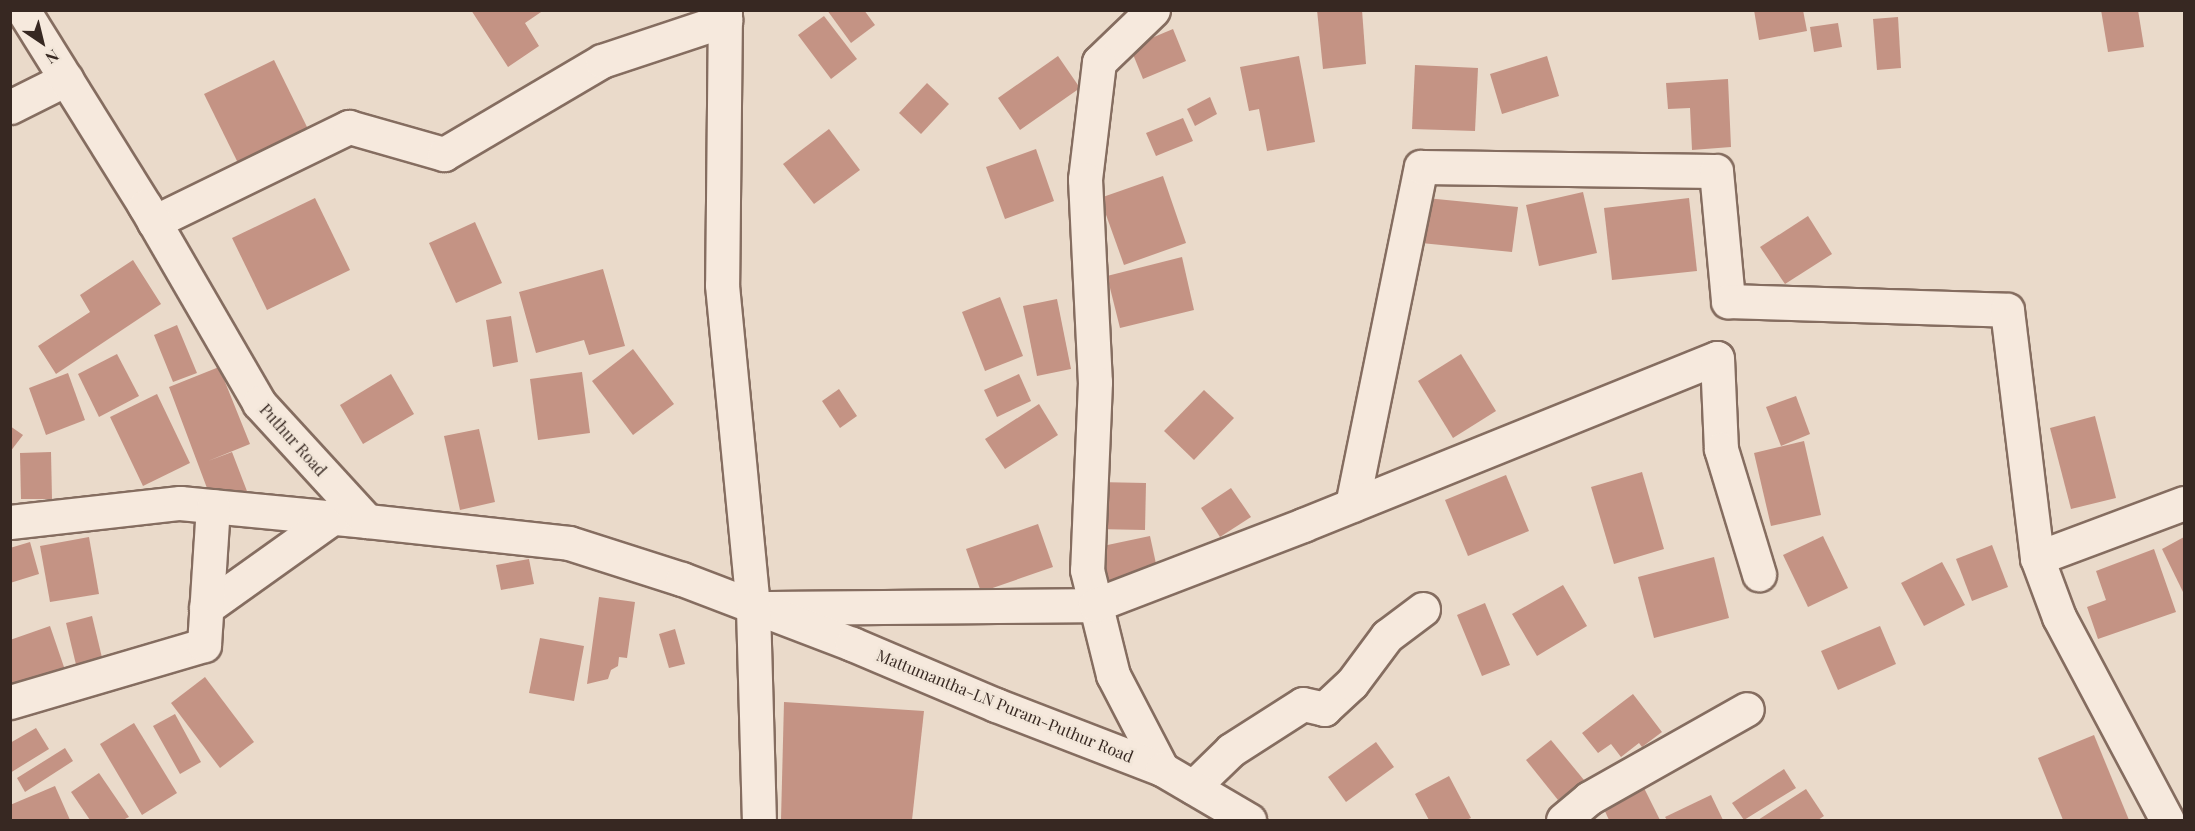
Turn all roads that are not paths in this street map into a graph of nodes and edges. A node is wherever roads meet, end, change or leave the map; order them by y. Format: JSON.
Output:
{"nodes":[{"id":1,"x":23,"y":10,"type":"edge"},
{"id":2,"x":1153,"y":10,"type":"edge"},
{"id":3,"x":725,"y":15,"type":"edge"},
{"id":4,"x":66,"y":79,"type":"junction"},
{"id":5,"x":10,"y":107,"type":"edge"},
{"id":6,"x":154,"y":222,"type":"junction"},
{"id":7,"x":2184,"y":503,"type":"edge"},
{"id":8,"x":213,"y":506,"type":"junction"},
{"id":9,"x":1352,"y":506,"type":"junction"},
{"id":10,"x":332,"y":518,"type":"junction"},
{"id":11,"x":367,"y":521,"type":"junction"},
{"id":12,"x":10,"y":522,"type":"edge"},
{"id":13,"x":2037,"y":558,"type":"junction"},
{"id":14,"x":1759,"y":574,"type":"dead end"},
{"id":15,"x":1095,"y":605,"type":"junction"},
{"id":16,"x":206,"y":608,"type":"junction"},
{"id":17,"x":753,"y":608,"type":"junction"},
{"id":18,"x":1423,"y":609,"type":"dead end"},
{"id":19,"x":10,"y":702,"type":"edge"},
{"id":20,"x":1747,"y":709,"type":"dead end"},
{"id":21,"x":1162,"y":769,"type":"junction"},
{"id":22,"x":1193,"y":787,"type":"junction"},
{"id":23,"x":759,"y":820,"type":"edge"},
{"id":24,"x":1248,"y":820,"type":"edge"},
{"id":25,"x":1563,"y":820,"type":"edge"},
{"id":26,"x":2167,"y":820,"type":"edge"}],
"edges":[{"from":1,"to":4,"type":"street","name":"Puthur Road"},
{"from":2,"to":15,"type":"street"},
{"from":3,"to":6,"type":"street"},
{"from":3,"to":17,"type":"street"},
{"from":4,"to":5,"type":"street"},
{"from":4,"to":6,"type":"street","name":"Puthur Road"},
{"from":6,"to":11,"type":"street","name":"Puthur Road"},
{"from":7,"to":13,"type":"street"},
{"from":8,"to":10,"type":"street"},
{"from":8,"to":12,"type":"street"},
{"from":8,"to":16,"type":"street"},
{"from":9,"to":13,"type":"street"},
{"from":9,"to":14,"type":"street"},
{"from":9,"to":15,"type":"street"},
{"from":10,"to":11,"type":"street"},
{"from":10,"to":16,"type":"street"},
{"from":11,"to":17,"type":"street"},
{"from":13,"to":26,"type":"street"},
{"from":15,"to":17,"type":"street"},
{"from":15,"to":21,"type":"street"},
{"from":16,"to":19,"type":"street"},
{"from":17,"to":21,"type":"street","name":"Mattumantha-LN Puram-Puthur Road"},
{"from":17,"to":23,"type":"street"},
{"from":18,"to":22,"type":"street"},
{"from":20,"to":25,"type":"street"},
{"from":21,"to":22,"type":"street","name":"Mattumantha-LN Puram-Puthur Road"},
{"from":22,"to":24,"type":"street","name":"Mattumantha-LN Puram-Puthur Road"}]}
